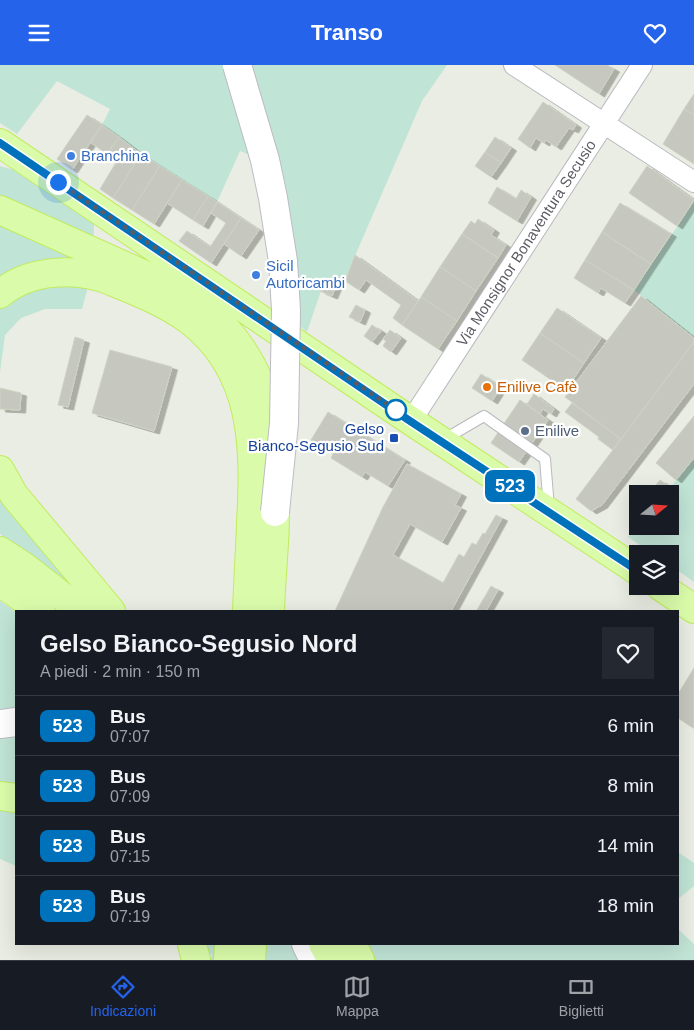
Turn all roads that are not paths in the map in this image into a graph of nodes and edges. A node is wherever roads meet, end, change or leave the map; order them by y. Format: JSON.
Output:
{"nodes":[{"id":1,"x":237,"y":65,"type":"edge"},
{"id":2,"x":514,"y":65,"type":"edge"},
{"id":3,"x":642,"y":65,"type":"edge"},
{"id":4,"x":604,"y":123,"type":"junction"},
{"id":5,"x":0,"y":143,"type":"edge"},
{"id":6,"x":0,"y":157,"type":"edge"},
{"id":7,"x":26,"y":161,"type":"junction"},
{"id":8,"x":694,"y":182,"type":"edge"},
{"id":9,"x":0,"y":210,"type":"edge"},
{"id":10,"x":0,"y":294,"type":"edge"},
{"id":11,"x":410,"y":421,"type":"junction"},
{"id":12,"x":443,"y":441,"type":"junction"},
{"id":13,"x":0,"y":470,"type":"edge"},
{"id":14,"x":7,"y":487,"type":"edge"},
{"id":15,"x":275,"y":512,"type":"junction"},
{"id":16,"x":549,"y":512,"type":"junction"},
{"id":17,"x":0,"y":551,"type":"edge"},
{"id":18,"x":629,"y":565,"type":"edge"},
{"id":19,"x":0,"y":582,"type":"edge"},
{"id":20,"x":673,"y":595,"type":"edge"},
{"id":21,"x":694,"y":609,"type":"edge"},
{"id":22,"x":40,"y":610,"type":"edge"},
{"id":23,"x":80,"y":610,"type":"edge"},
{"id":24,"x":110,"y":610,"type":"edge"},
{"id":25,"x":247,"y":610,"type":"edge"},
{"id":26,"x":270,"y":610,"type":"edge"},
{"id":27,"x":0,"y":796,"type":"edge"},
{"id":28,"x":15,"y":799,"type":"edge"},
{"id":29,"x":192,"y":945,"type":"edge"},
{"id":30,"x":229,"y":945,"type":"edge"},
{"id":31,"x":252,"y":945,"type":"edge"},
{"id":32,"x":306,"y":945,"type":"edge"},
{"id":33,"x":324,"y":945,"type":"edge"},
{"id":34,"x":352,"y":945,"type":"edge"},
{"id":35,"x":196,"y":960,"type":"edge"},
{"id":36,"x":228,"y":960,"type":"edge"},
{"id":37,"x":251,"y":960,"type":"edge"},
{"id":38,"x":314,"y":960,"type":"edge"},
{"id":39,"x":332,"y":960,"type":"edge"},
{"id":40,"x":360,"y":960,"type":"edge"}],
"edges":[{"from":1,"to":15,"type":"main road","bridge":true},
{"from":2,"to":4,"type":"street"},
{"from":3,"to":4,"type":"street","name":"Via Monsignor Bonaventura Secusio"},
{"from":4,"to":8,"type":"street"},
{"from":4,"to":11,"type":"street","name":"Via Monsignor Bonaventura Secusio"},
{"from":5,"to":7,"type":"main road"},
{"from":6,"to":7,"type":"main road"},
{"from":7,"to":11,"type":"main road"},
{"from":9,"to":15,"type":"main road","bridge":true},
{"from":10,"to":25,"type":"main road"},
{"from":11,"to":12,"type":"main road"},
{"from":12,"to":16,"type":"main road"},
{"from":12,"to":16,"type":"lane"},
{"from":13,"to":14,"type":"main road"},
{"from":14,"to":24,"type":"main road"},
{"from":15,"to":26,"type":"main road"},
{"from":16,"to":18,"type":"main road"},
{"from":17,"to":23,"type":"main road"},
{"from":19,"to":22,"type":"main road"},
{"from":20,"to":21,"type":"main road"},
{"from":27,"to":28,"type":"main road"},
{"from":29,"to":35,"type":"main road"},
{"from":30,"to":36,"type":"main road"},
{"from":31,"to":37,"type":"main road"},
{"from":32,"to":38,"type":"main road"},
{"from":33,"to":39,"type":"main road"},
{"from":34,"to":40,"type":"main road"}]}
